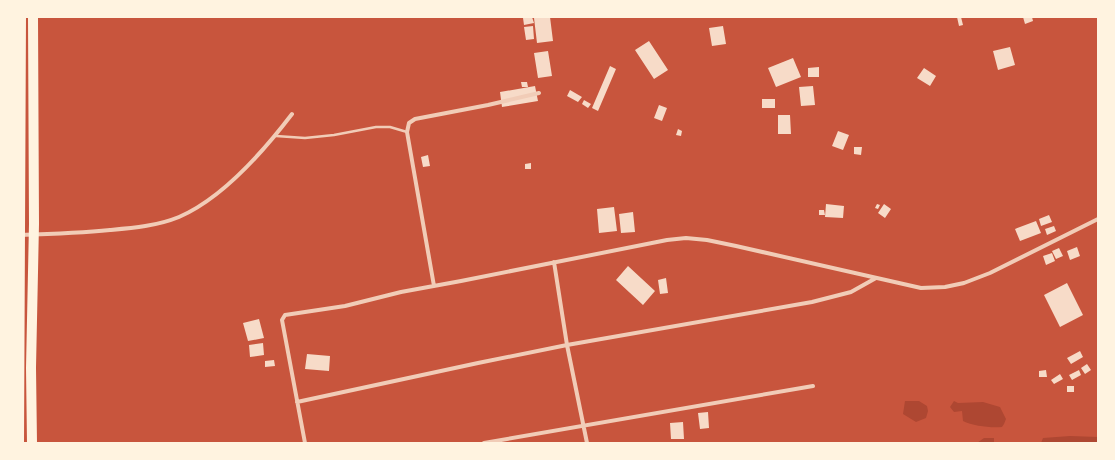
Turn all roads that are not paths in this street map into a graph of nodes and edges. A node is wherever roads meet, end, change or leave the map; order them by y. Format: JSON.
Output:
{"nodes":[{"id":1,"x":21,"y":17,"type":"edge"},
{"id":2,"x":33,"y":17,"type":"edge"},
{"id":3,"x":538,"y":93,"type":"dead end"},
{"id":4,"x":292,"y":114,"type":"dead end"},
{"id":5,"x":408,"y":132,"type":"junction"},
{"id":6,"x":275,"y":136,"type":"junction"},
{"id":7,"x":1098,"y":219,"type":"edge"},
{"id":8,"x":17,"y":235,"type":"edge"},
{"id":9,"x":554,"y":262,"type":"junction"},
{"id":10,"x":876,"y":278,"type":"junction"},
{"id":11,"x":434,"y":286,"type":"junction"},
{"id":12,"x":567,"y":345,"type":"junction"},
{"id":13,"x":813,"y":386,"type":"dead end"},
{"id":14,"x":297,"y":402,"type":"junction"},
{"id":15,"x":585,"y":426,"type":"junction"},
{"id":16,"x":19,"y":443,"type":"edge"},
{"id":17,"x":32,"y":443,"type":"edge"},
{"id":18,"x":305,"y":443,"type":"edge"},
{"id":19,"x":484,"y":443,"type":"edge"},
{"id":20,"x":587,"y":443,"type":"edge"}],
"edges":[{"from":1,"to":16,"type":"highway"},
{"from":2,"to":17,"type":"highway"},
{"from":3,"to":5,"type":"street"},
{"from":4,"to":6,"type":"street"},
{"from":5,"to":6,"type":"lane"},
{"from":5,"to":11,"type":"street"},
{"from":6,"to":8,"type":"street"},
{"from":7,"to":10,"type":"street"},
{"from":9,"to":10,"type":"street"},
{"from":9,"to":11,"type":"street"},
{"from":9,"to":12,"type":"street"},
{"from":10,"to":12,"type":"street"},
{"from":11,"to":14,"type":"street"},
{"from":12,"to":14,"type":"street"},
{"from":12,"to":15,"type":"street"},
{"from":13,"to":15,"type":"street"},
{"from":14,"to":18,"type":"street"},
{"from":15,"to":19,"type":"street"},
{"from":15,"to":20,"type":"street"}]}
